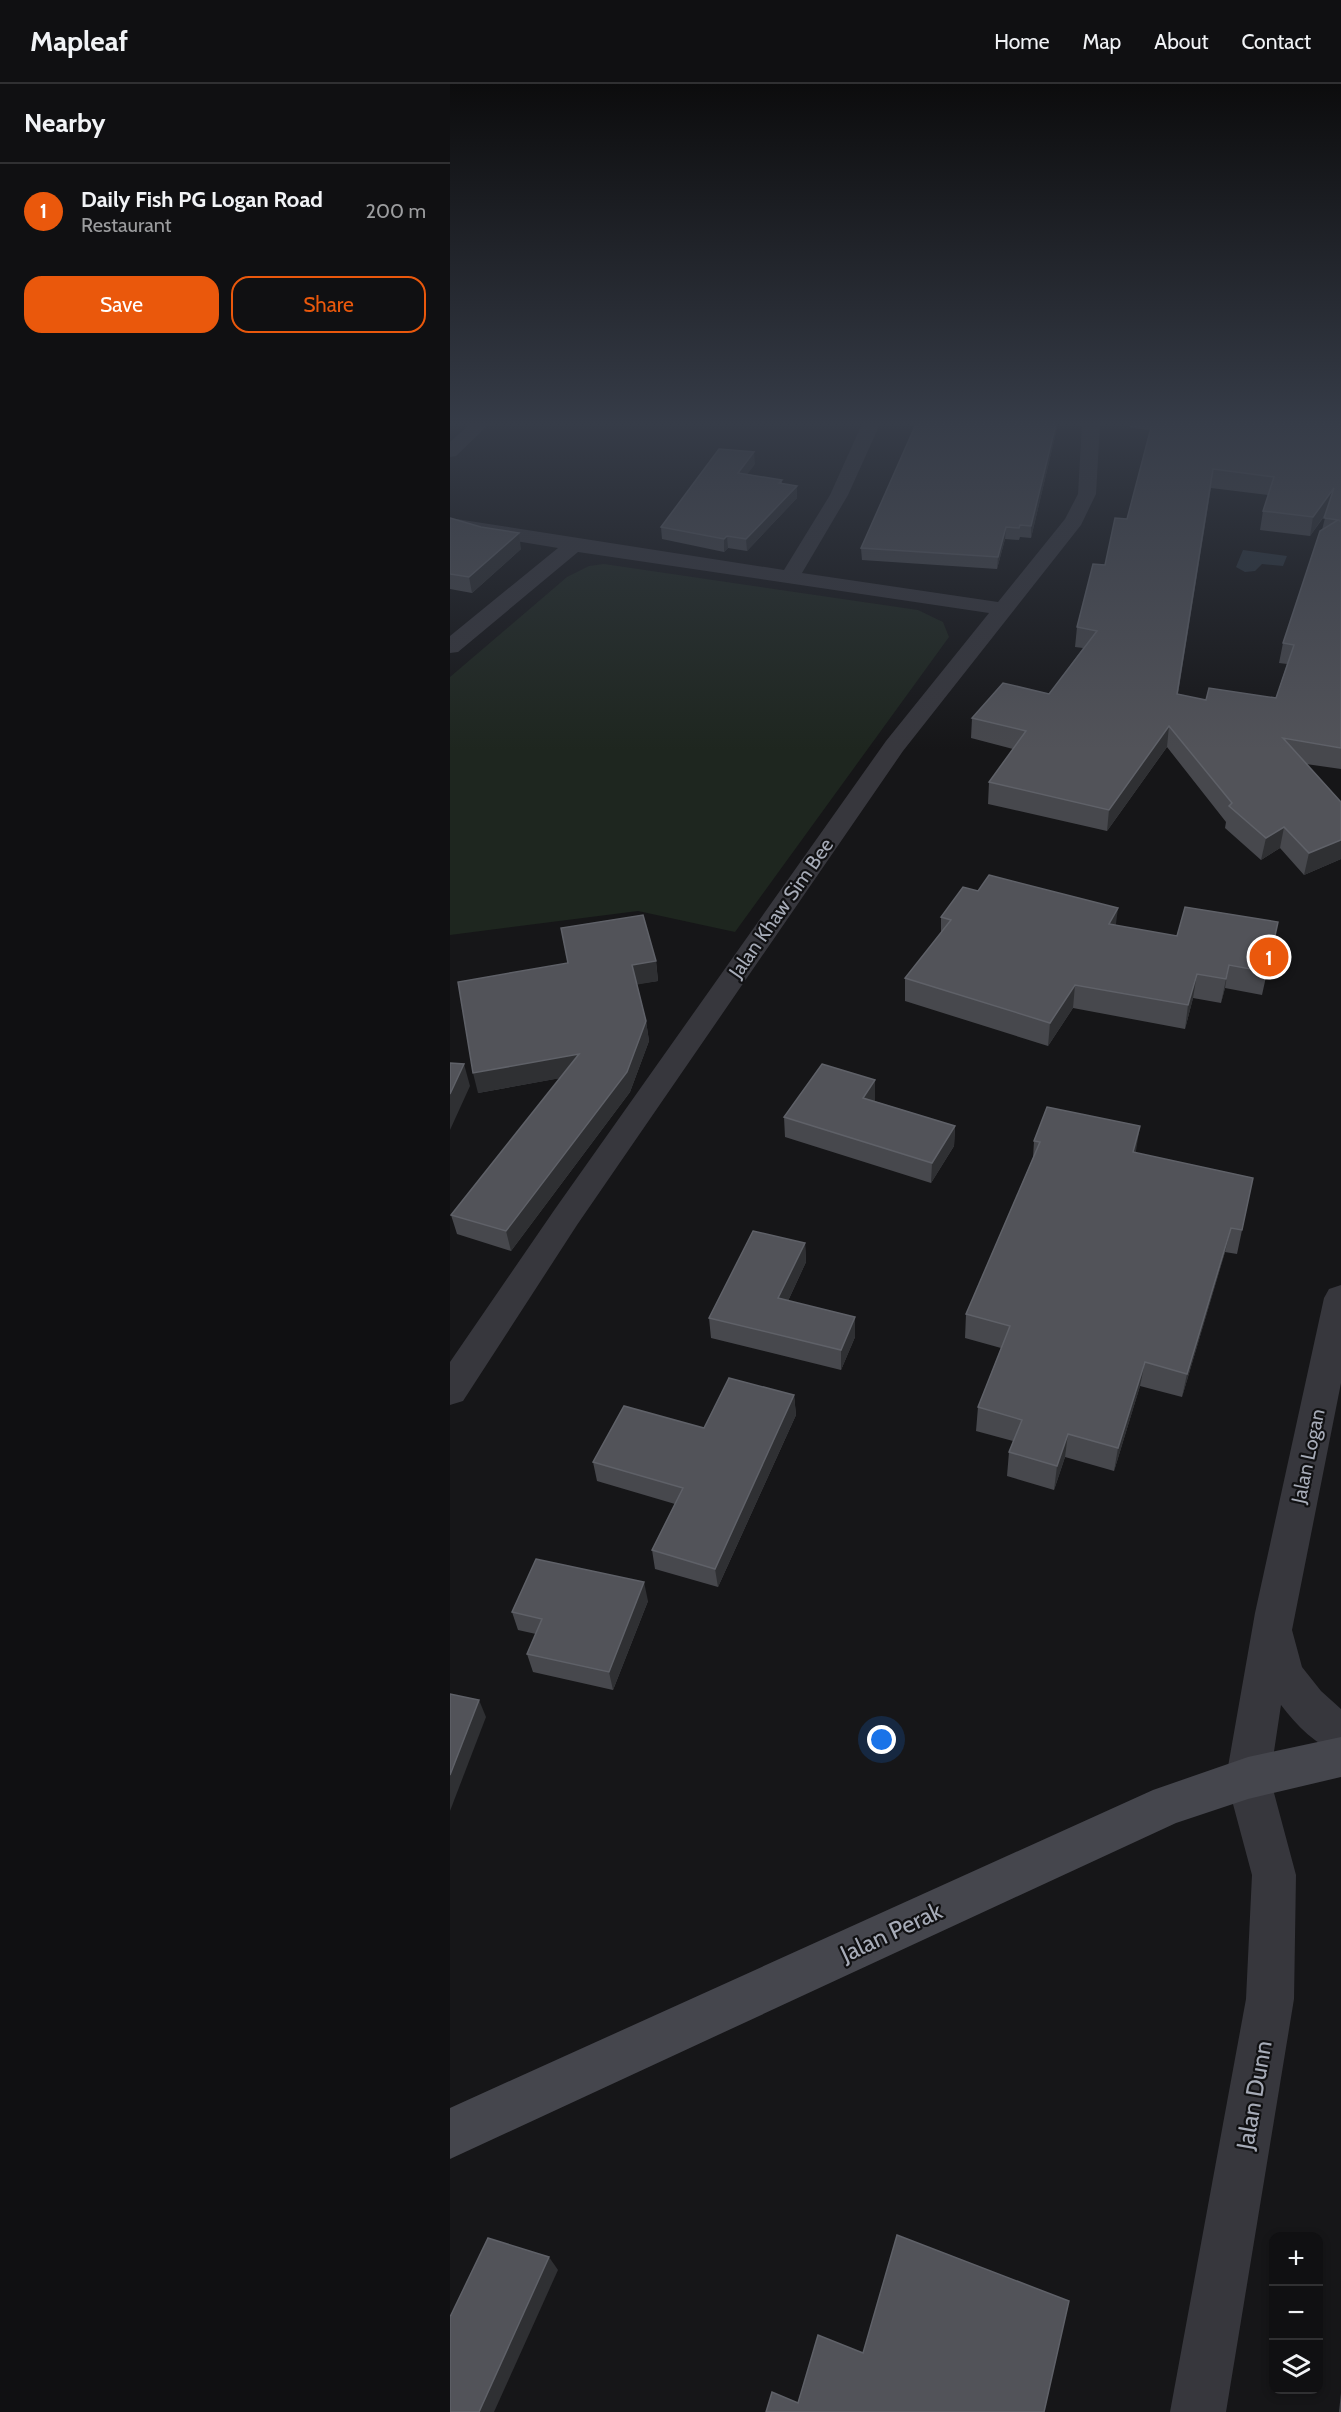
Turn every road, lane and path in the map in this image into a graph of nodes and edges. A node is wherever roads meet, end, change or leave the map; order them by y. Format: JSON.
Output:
{"nodes":[{"id":1,"x":501,"y":533,"type":"edge"},
{"id":2,"x":817,"y":533,"type":"edge"},
{"id":3,"x":1066,"y":533,"type":"edge"},
{"id":4,"x":574,"y":545,"type":"junction"},
{"id":5,"x":790,"y":577,"type":"junction"},
{"id":6,"x":1002,"y":609,"type":"junction"},
{"id":7,"x":450,"y":646,"type":"edge"},
{"id":8,"x":1341,"y":1298,"type":"edge"},
{"id":9,"x":450,"y":1391,"type":"edge"},
{"id":10,"x":1275,"y":1613,"type":"junction"},
{"id":11,"x":1341,"y":1735,"type":"edge"},
{"id":12,"x":1341,"y":1757,"type":"edge"},
{"id":13,"x":1248,"y":1778,"type":"junction"},
{"id":14,"x":450,"y":2134,"type":"edge"},
{"id":15,"x":1198,"y":2412,"type":"edge"}],
"edges":[{"from":1,"to":4,"type":"street"},
{"from":2,"to":5,"type":"street"},
{"from":3,"to":6,"type":"street","name":"Jalan Khaw Sim Bee"},
{"from":4,"to":5,"type":"street"},
{"from":4,"to":7,"type":"street"},
{"from":5,"to":6,"type":"street"},
{"from":6,"to":9,"type":"street","name":"Jalan Khaw Sim Bee"},
{"from":8,"to":10,"type":"street","name":"Jalan Logan"},
{"from":10,"to":11,"type":"street","name":"Jalan Logan"},
{"from":10,"to":13,"type":"street","name":"Jalan Logan"},
{"from":12,"to":13,"type":"main road","name":"Jalan Perak"},
{"from":13,"to":14,"type":"main road","name":"Jalan Perak"},
{"from":13,"to":15,"type":"street","name":"Jalan Dunn"}]}
